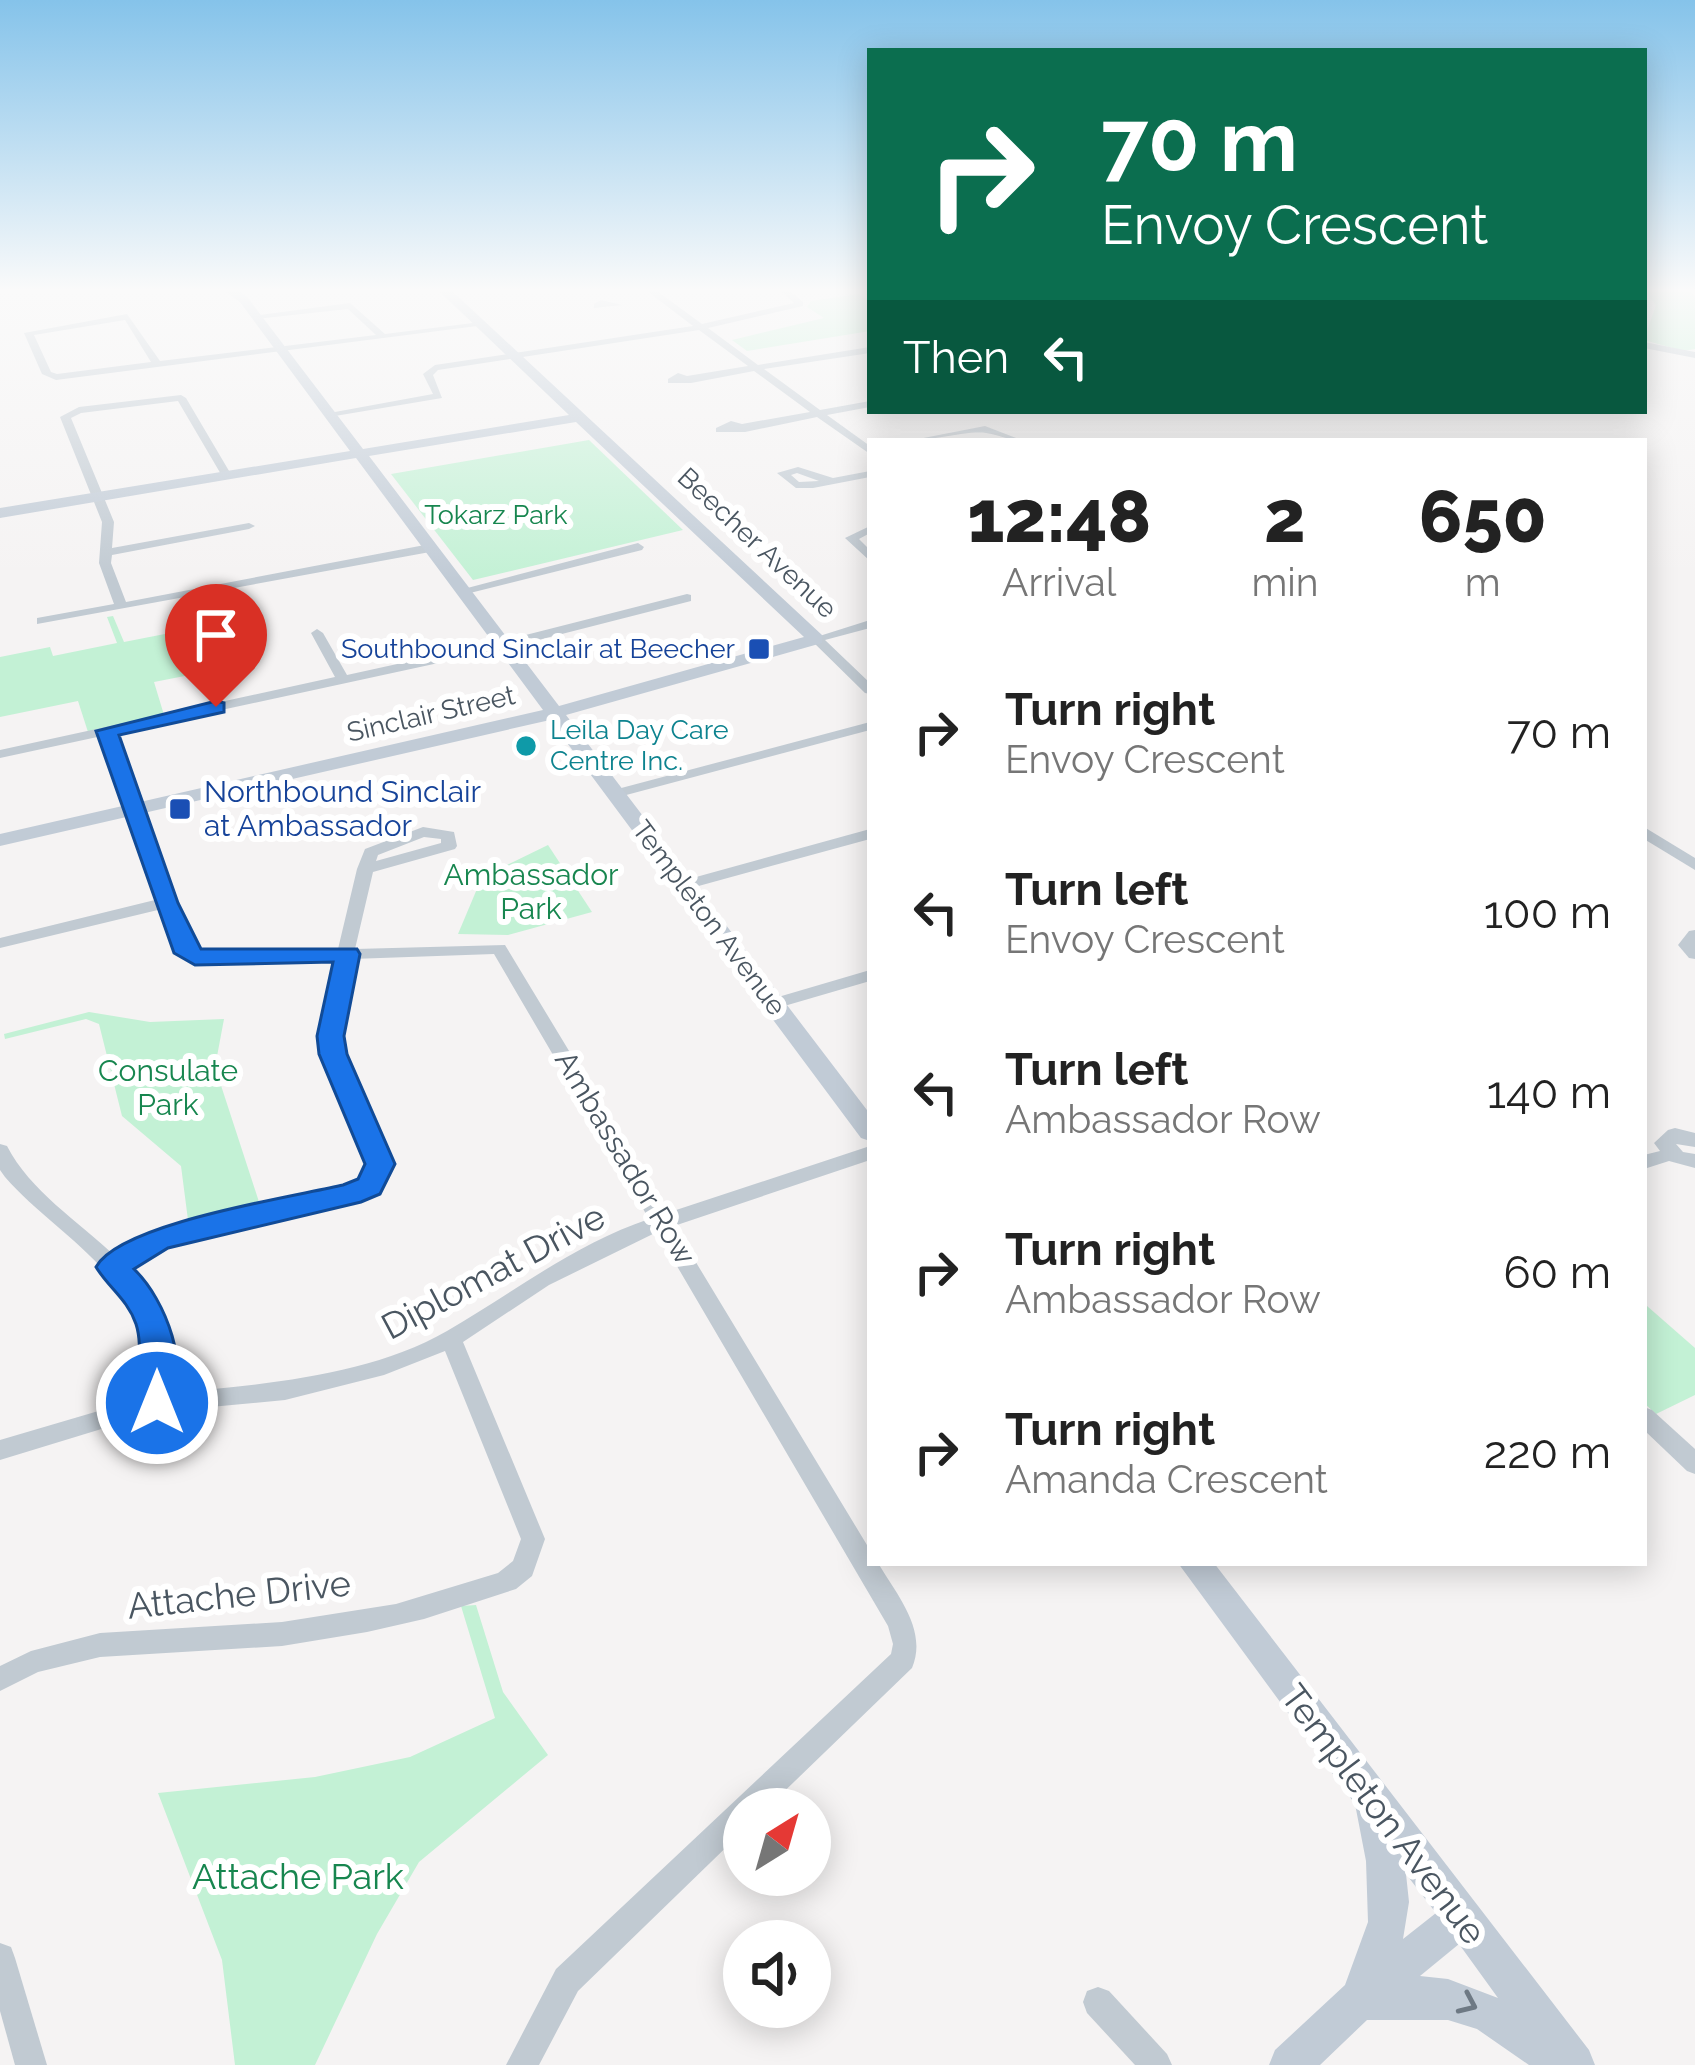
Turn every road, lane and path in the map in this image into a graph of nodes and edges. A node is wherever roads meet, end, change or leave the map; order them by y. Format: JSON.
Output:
{"nodes":[{"id":1,"x":309,"y":387,"type":"edge"},
{"id":2,"x":439,"y":387,"type":"edge"},
{"id":3,"x":547,"y":387,"type":"edge"},
{"id":4,"x":783,"y":387,"type":"edge"},
{"id":5,"x":867,"y":405,"type":"edge"},
{"id":6,"x":818,"y":413,"type":"junction"},
{"id":7,"x":329,"y":414,"type":"junction"},
{"id":8,"x":579,"y":417,"type":"junction"},
{"id":9,"x":743,"y":427,"type":"dead end"},
{"id":10,"x":931,"y":438,"type":"edge"},
{"id":11,"x":1010,"y":438,"type":"edge"},
{"id":12,"x":867,"y":449,"type":"edge"},
{"id":13,"x":359,"y":454,"type":"junction"},
{"id":14,"x":867,"y":475,"type":"edge"},
{"id":15,"x":227,"y":476,"type":"junction"},
{"id":16,"x":831,"y":481,"type":"dead end"},
{"id":17,"x":98,"y":498,"type":"junction"},
{"id":18,"x":0,"y":513,"type":"edge"},
{"id":19,"x":249,"y":526,"type":"dead end"},
{"id":20,"x":867,"y":530,"type":"edge"},
{"id":21,"x":638,"y":547,"type":"dead end"},
{"id":22,"x":430,"y":548,"type":"junction"},
{"id":23,"x":107,"y":552,"type":"junction"},
{"id":24,"x":867,"y":554,"type":"edge"},
{"id":25,"x":462,"y":591,"type":"junction"},
{"id":26,"x":687,"y":598,"type":"dead end"},
{"id":27,"x":121,"y":606,"type":"junction"},
{"id":28,"x":42,"y":621,"type":"dead end"},
{"id":29,"x":867,"y":625,"type":"edge"},
{"id":30,"x":317,"y":633,"type":"dead end"},
{"id":31,"x":815,"y":639,"type":"junction"},
{"id":32,"x":503,"y":645,"type":"junction"},
{"id":33,"x":343,"y":680,"type":"junction"},
{"id":34,"x":867,"y":687,"type":"edge"},
{"id":35,"x":555,"y":713,"type":"junction"},
{"id":36,"x":867,"y":727,"type":"edge"},
{"id":37,"x":106,"y":731,"type":"junction"},
{"id":38,"x":0,"y":754,"type":"edge"},
{"id":39,"x":615,"y":794,"type":"junction"},
{"id":40,"x":134,"y":809,"type":"junction"},
{"id":41,"x":1647,"y":834,"type":"edge"},
{"id":42,"x":867,"y":835,"type":"edge"},
{"id":43,"x":0,"y":840,"type":"edge"},
{"id":44,"x":1695,"y":865,"type":"edge"},
{"id":45,"x":365,"y":868,"type":"dead end"},
{"id":46,"x":684,"y":884,"type":"junction"},
{"id":47,"x":165,"y":903,"type":"junction"},
{"id":48,"x":1695,"y":935,"type":"edge"},
{"id":49,"x":0,"y":944,"type":"edge"},
{"id":50,"x":347,"y":954,"type":"junction"},
{"id":51,"x":1695,"y":954,"type":"edge"},
{"id":52,"x":867,"y":976,"type":"edge"},
{"id":53,"x":774,"y":1004,"type":"junction"},
{"id":54,"x":867,"y":1128,"type":"edge"},
{"id":55,"x":1695,"y":1140,"type":"edge"},
{"id":56,"x":0,"y":1151,"type":"edge"},
{"id":57,"x":867,"y":1154,"type":"edge"},
{"id":58,"x":1671,"y":1154,"type":"junction"},
{"id":59,"x":1647,"y":1161,"type":"edge"},
{"id":60,"x":1695,"y":1161,"type":"edge"},
{"id":61,"x":663,"y":1221,"type":"junction"},
{"id":62,"x":112,"y":1267,"type":"junction"},
{"id":63,"x":451,"y":1339,"type":"junction"},
{"id":64,"x":157,"y":1403,"type":"junction"},
{"id":65,"x":1647,"y":1418,"type":"edge"},
{"id":66,"x":1685,"y":1440,"type":"edge"},
{"id":67,"x":0,"y":1450,"type":"edge"},
{"id":68,"x":1695,"y":1464,"type":"edge"},
{"id":69,"x":1197,"y":1566,"type":"edge"},
{"id":70,"x":0,"y":1679,"type":"edge"},
{"id":71,"x":768,"y":1788,"type":"edge"},
{"id":72,"x":1368,"y":1792,"type":"junction"},
{"id":73,"x":723,"y":1831,"type":"edge"},
{"id":74,"x":1462,"y":1918,"type":"junction"},
{"id":75,"x":0,"y":1958,"type":"edge"},
{"id":76,"x":1358,"y":2001,"type":"junction"},
{"id":77,"x":1098,"y":2002,"type":"dead end"},
{"id":78,"x":31,"y":2065,"type":"edge"},
{"id":79,"x":522,"y":2065,"type":"edge"},
{"id":80,"x":1156,"y":2065,"type":"edge"},
{"id":81,"x":1290,"y":2065,"type":"edge"},
{"id":82,"x":1563,"y":2065,"type":"edge"},
{"id":83,"x":1574,"y":2065,"type":"edge"}],
"edges":[{"from":1,"to":7,"type":"street","name":"Templeton Avenue"},
{"from":2,"to":7,"type":"street"},
{"from":3,"to":8,"type":"street","name":"Beecher Avenue"},
{"from":4,"to":6,"type":"street"},
{"from":5,"to":6,"type":"street"},
{"from":6,"to":9,"type":"street"},
{"from":6,"to":12,"type":"street"},
{"from":7,"to":13,"type":"street","name":"Templeton Avenue"},
{"from":8,"to":13,"type":"street"},
{"from":8,"to":31,"type":"street","name":"Beecher Avenue"},
{"from":10,"to":11,"type":"street"},
{"from":13,"to":15,"type":"street"},
{"from":13,"to":22,"type":"street","name":"Templeton Avenue"},
{"from":14,"to":16,"type":"street"},
{"from":15,"to":17,"type":"street"},
{"from":15,"to":17,"type":"street"},
{"from":17,"to":18,"type":"street"},
{"from":17,"to":23,"type":"street"},
{"from":19,"to":23,"type":"street"},
{"from":20,"to":24,"type":"street"},
{"from":21,"to":25,"type":"street"},
{"from":22,"to":25,"type":"street","name":"Templeton Avenue"},
{"from":22,"to":27,"type":"street"},
{"from":23,"to":27,"type":"street"},
{"from":25,"to":32,"type":"street","name":"Templeton Avenue"},
{"from":26,"to":32,"type":"street"},
{"from":27,"to":28,"type":"street"},
{"from":29,"to":31,"type":"street","name":"Sinclair Street"},
{"from":30,"to":33,"type":"street"},
{"from":31,"to":34,"type":"street","name":"Beecher Avenue"},
{"from":31,"to":35,"type":"street","name":"Sinclair Street"},
{"from":32,"to":33,"type":"street"},
{"from":32,"to":35,"type":"street","name":"Templeton Avenue"},
{"from":33,"to":37,"type":"street"},
{"from":35,"to":39,"type":"street","name":"Templeton Avenue"},
{"from":35,"to":40,"type":"street","name":"Sinclair Street"},
{"from":36,"to":39,"type":"street"},
{"from":37,"to":38,"type":"street"},
{"from":37,"to":40,"type":"street","name":"Ambassador Row"},
{"from":39,"to":46,"type":"street","name":"Templeton Avenue"},
{"from":40,"to":43,"type":"street","name":"Sinclair Street"},
{"from":40,"to":47,"type":"street","name":"Ambassador Row"},
{"from":41,"to":44,"type":"street"},
{"from":42,"to":46,"type":"street"},
{"from":45,"to":50,"type":"street"},
{"from":46,"to":53,"type":"street","name":"Templeton Avenue"},
{"from":47,"to":49,"type":"street"},
{"from":47,"to":50,"type":"street","name":"Ambassador Row"},
{"from":48,"to":51,"type":"street"},
{"from":50,"to":61,"type":"street","name":"Ambassador Row"},
{"from":50,"to":62,"type":"street"},
{"from":52,"to":53,"type":"street"},
{"from":53,"to":54,"type":"street","name":"Templeton Avenue"},
{"from":55,"to":58,"type":"street"},
{"from":56,"to":62,"type":"street"},
{"from":57,"to":61,"type":"street","name":"Diplomat Drive"},
{"from":58,"to":59,"type":"street"},
{"from":58,"to":60,"type":"street"},
{"from":61,"to":63,"type":"street","name":"Diplomat Drive"},
{"from":61,"to":71,"type":"street","name":"Ambassador Row"},
{"from":62,"to":64,"type":"street"},
{"from":63,"to":64,"type":"street","name":"Diplomat Drive"},
{"from":63,"to":70,"type":"street","name":"Attache Drive"},
{"from":64,"to":67,"type":"street","name":"Diplomat Drive"},
{"from":65,"to":66,"type":"street"},
{"from":66,"to":68,"type":"street"},
{"from":69,"to":72,"type":"street","name":"Templeton Avenue"},
{"from":72,"to":74,"type":"street","name":"Templeton Avenue"},
{"from":72,"to":76,"type":"street"},
{"from":73,"to":79,"type":"street","name":"Ambassador Row"},
{"from":74,"to":76,"type":"street"},
{"from":74,"to":83,"type":"street","name":"Templeton Avenue"},
{"from":75,"to":78,"type":"street"},
{"from":76,"to":81,"type":"street"},
{"from":76,"to":82,"type":"street","one_way":true},
{"from":77,"to":80,"type":"street"}]}
